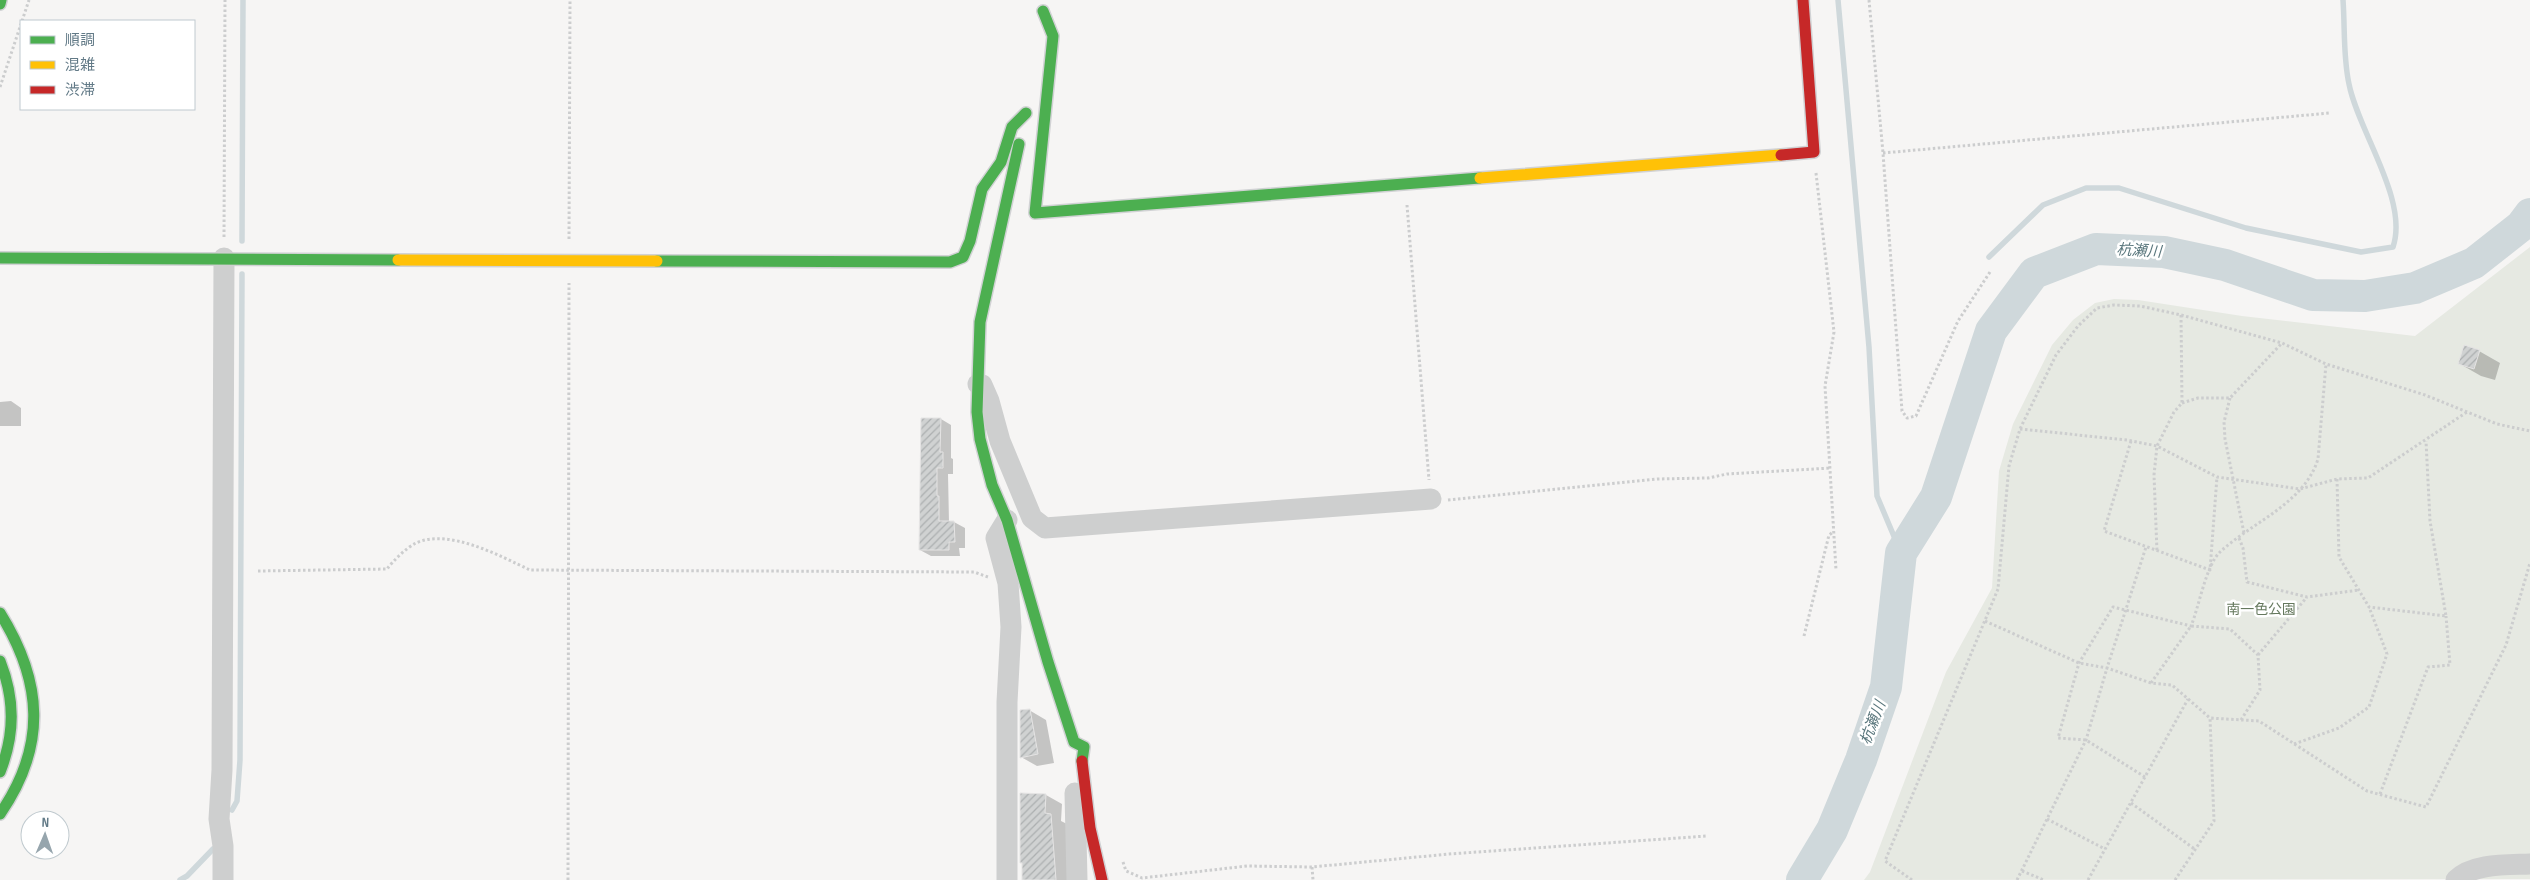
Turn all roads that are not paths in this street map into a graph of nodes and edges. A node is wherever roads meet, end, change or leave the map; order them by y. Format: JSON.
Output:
{"nodes":[{"id":1,"x":1,"y":0,"type":"edge"},
{"id":2,"x":1803,"y":0,"type":"edge"},
{"id":3,"x":0,"y":4,"type":"edge"},
{"id":4,"x":1044,"y":5,"type":"edge"},
{"id":5,"x":1040,"y":29,"type":"dead end"},
{"id":6,"x":0,"y":258,"type":"edge"},
{"id":7,"x":224,"y":258,"type":"junction"},
{"id":8,"x":978,"y":383,"type":"junction"},
{"id":9,"x":1431,"y":499,"type":"road end"},
{"id":10,"x":1007,"y":520,"type":"junction"},
{"id":11,"x":0,"y":613,"type":"edge"},
{"id":12,"x":0,"y":661,"type":"edge"},
{"id":13,"x":1074,"y":742,"type":"junction"},
{"id":14,"x":0,"y":772,"type":"edge"},
{"id":15,"x":0,"y":814,"type":"edge"},
{"id":16,"x":2530,"y":864,"type":"edge"},
{"id":17,"x":223,"y":880,"type":"edge"},
{"id":18,"x":1007,"y":880,"type":"edge"},
{"id":19,"x":1077,"y":880,"type":"edge"},
{"id":20,"x":1102,"y":880,"type":"edge"},
{"id":21,"x":2456,"y":880,"type":"edge"}],
"edges":[{"from":1,"to":3,"type":"main road"},
{"from":2,"to":4,"type":"main road"},
{"from":4,"to":5,"type":"main road"},
{"from":6,"to":7,"type":"main road"},
{"from":7,"to":8,"type":"main road"},
{"from":7,"to":17,"type":"street"},
{"from":8,"to":9,"type":"street"},
{"from":8,"to":10,"type":"main road"},
{"from":10,"to":13,"type":"main road"},
{"from":10,"to":18,"type":"street"},
{"from":11,"to":15,"type":"main road"},
{"from":12,"to":14,"type":"main road"},
{"from":13,"to":19,"type":"street"},
{"from":13,"to":20,"type":"main road"},
{"from":16,"to":21,"type":"street"}]}
